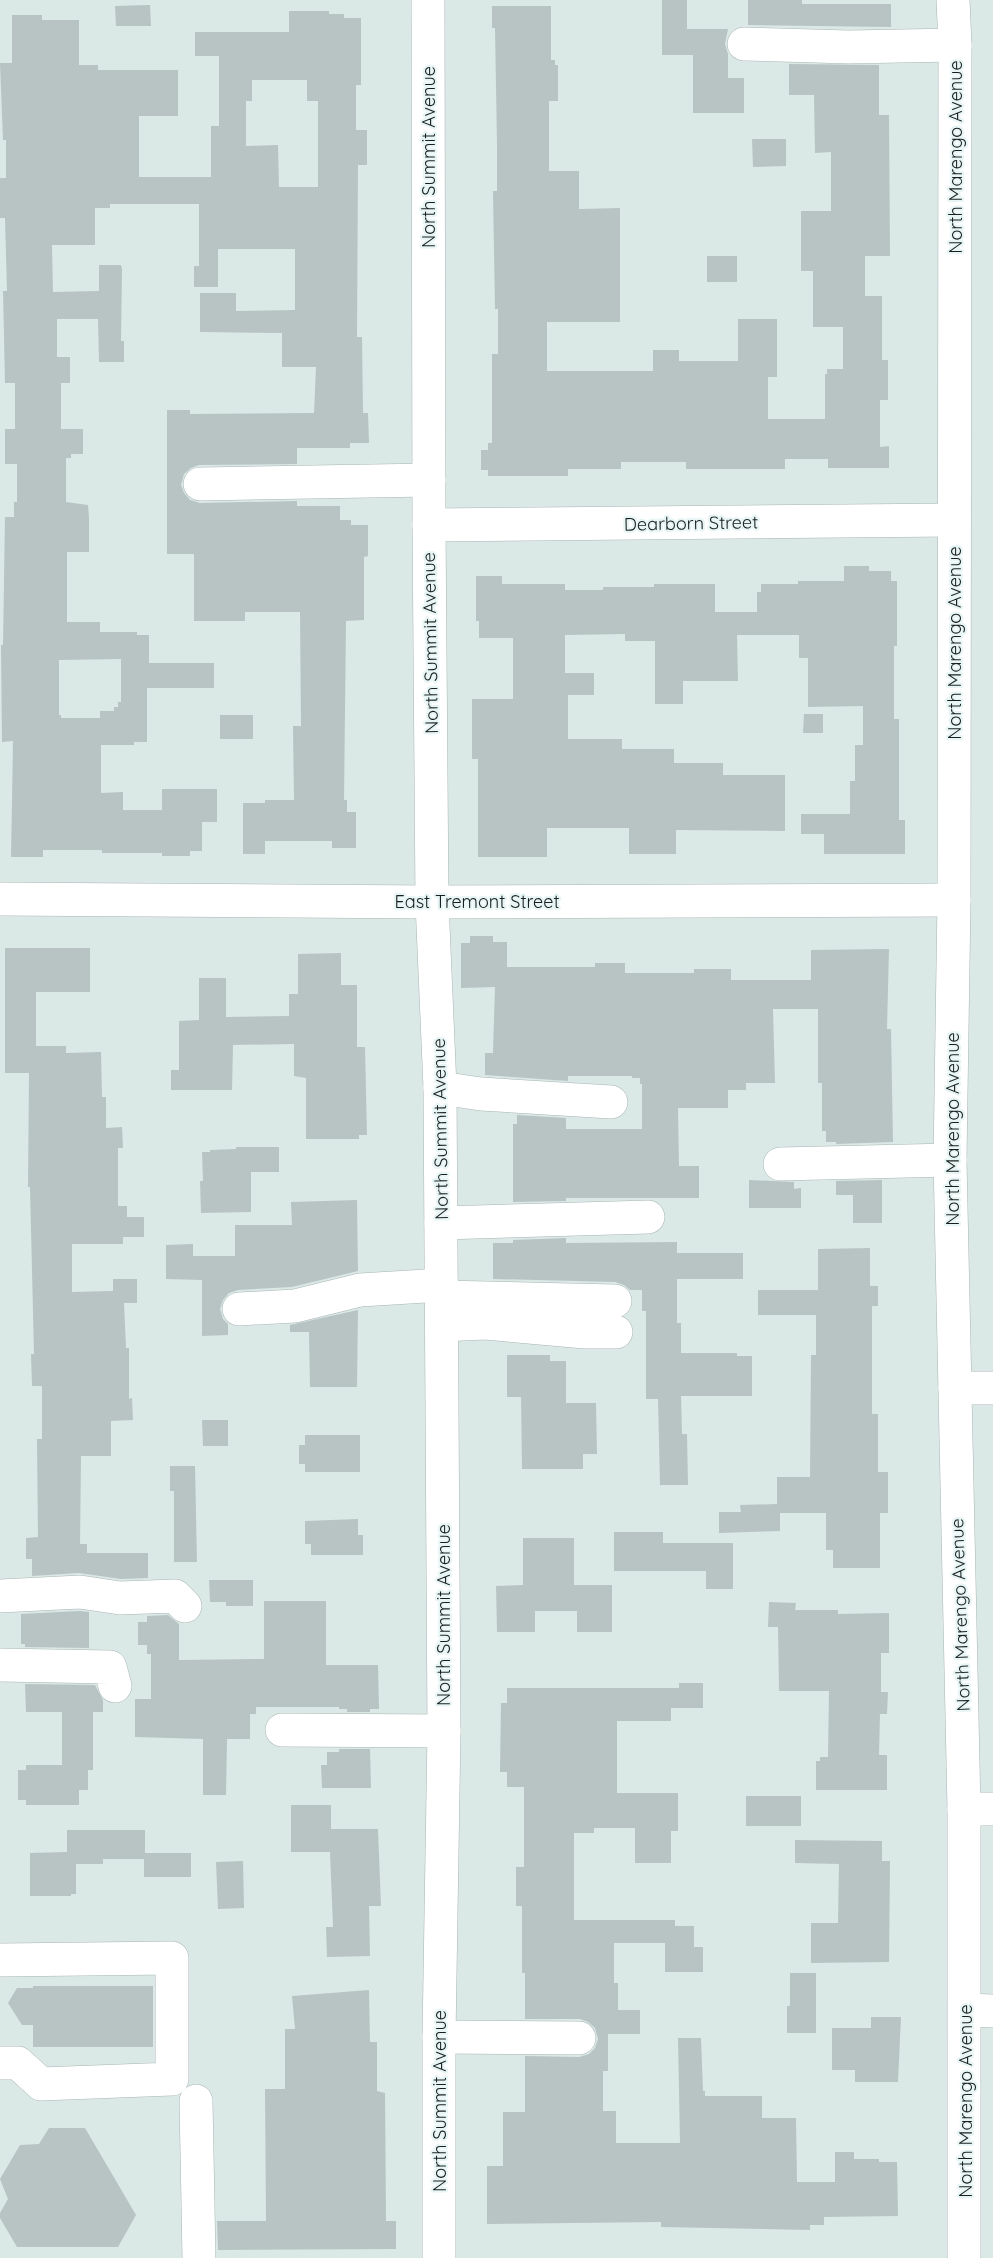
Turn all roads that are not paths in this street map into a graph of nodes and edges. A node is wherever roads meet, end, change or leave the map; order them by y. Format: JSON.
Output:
{"nodes":[{"id":1,"x":428,"y":0,"type":"edge"},
{"id":2,"x":953,"y":0,"type":"edge"},
{"id":3,"x":744,"y":44,"type":"dead end"},
{"id":4,"x":955,"y":45,"type":"junction"},
{"id":5,"x":429,"y":480,"type":"junction"},
{"id":6,"x":200,"y":484,"type":"dead end"},
{"id":7,"x":954,"y":520,"type":"junction"},
{"id":8,"x":429,"y":525,"type":"junction"},
{"id":9,"x":0,"y":899,"type":"edge"},
{"id":10,"x":954,"y":900,"type":"junction"},
{"id":11,"x":432,"y":902,"type":"junction"},
{"id":12,"x":440,"y":1088,"type":"junction"},
{"id":13,"x":611,"y":1102,"type":"dead end"},
{"id":14,"x":950,"y":1160,"type":"junction"},
{"id":15,"x":780,"y":1164,"type":"dead end"},
{"id":16,"x":648,"y":1217,"type":"dead end"},
{"id":17,"x":441,"y":1222,"type":"junction"},
{"id":18,"x":442,"y":1302,"type":"junction"},
{"id":19,"x":239,"y":1309,"type":"dead end"},
{"id":20,"x":615,"y":1316,"type":"dead end"},
{"id":21,"x":955,"y":1388,"type":"junction"},
{"id":22,"x":993,"y":1388,"type":"edge"},
{"id":23,"x":0,"y":1596,"type":"edge"},
{"id":24,"x":185,"y":1606,"type":"dead end"},
{"id":25,"x":0,"y":1665,"type":"edge"},
{"id":26,"x":115,"y":1686,"type":"dead end"},
{"id":27,"x":282,"y":1730,"type":"dead end"},
{"id":28,"x":444,"y":1731,"type":"junction"},
{"id":29,"x":979,"y":1809,"type":"edge"},
{"id":30,"x":0,"y":1960,"type":"edge"},
{"id":31,"x":979,"y":2010,"type":"edge"},
{"id":32,"x":439,"y":2037,"type":"junction"},
{"id":33,"x":579,"y":2038,"type":"dead end"},
{"id":34,"x":0,"y":2063,"type":"edge"},
{"id":35,"x":196,"y":2100,"type":"dead end"},
{"id":36,"x":199,"y":2258,"type":"edge"},
{"id":37,"x":439,"y":2258,"type":"edge"},
{"id":38,"x":964,"y":2258,"type":"edge"}],
"edges":[{"from":1,"to":5,"type":"street","name":"North Summit Avenue"},
{"from":2,"to":4,"type":"street","name":"North Marengo Avenue"},
{"from":3,"to":4,"type":"street"},
{"from":4,"to":7,"type":"street","name":"North Marengo Avenue"},
{"from":5,"to":6,"type":"street"},
{"from":5,"to":8,"type":"street","name":"North Summit Avenue"},
{"from":7,"to":8,"type":"street","name":"Dearborn Street"},
{"from":7,"to":10,"type":"street","name":"North Marengo Avenue"},
{"from":8,"to":11,"type":"street","name":"North Summit Avenue"},
{"from":9,"to":11,"type":"street","name":"East Tremont Street"},
{"from":10,"to":11,"type":"street","name":"East Tremont Street"},
{"from":10,"to":14,"type":"street","name":"North Marengo Avenue"},
{"from":11,"to":12,"type":"street","name":"North Summit Avenue"},
{"from":12,"to":13,"type":"street"},
{"from":12,"to":17,"type":"street","name":"North Summit Avenue"},
{"from":14,"to":15,"type":"street"},
{"from":14,"to":21,"type":"street","name":"North Marengo Avenue"},
{"from":16,"to":17,"type":"street"},
{"from":17,"to":18,"type":"street","name":"North Summit Avenue"},
{"from":18,"to":19,"type":"street"},
{"from":18,"to":20,"type":"street"},
{"from":18,"to":28,"type":"street","name":"North Summit Avenue"},
{"from":21,"to":22,"type":"street"},
{"from":21,"to":29,"type":"street","name":"North Marengo Avenue"},
{"from":23,"to":24,"type":"street"},
{"from":25,"to":26,"type":"street"},
{"from":27,"to":28,"type":"street"},
{"from":28,"to":32,"type":"street","name":"North Summit Avenue"},
{"from":29,"to":31,"type":"street","name":"North Marengo Avenue"},
{"from":30,"to":34,"type":"street"},
{"from":31,"to":38,"type":"street","name":"North Marengo Avenue"},
{"from":32,"to":33,"type":"street"},
{"from":32,"to":37,"type":"street","name":"North Summit Avenue"},
{"from":35,"to":36,"type":"street"}]}
